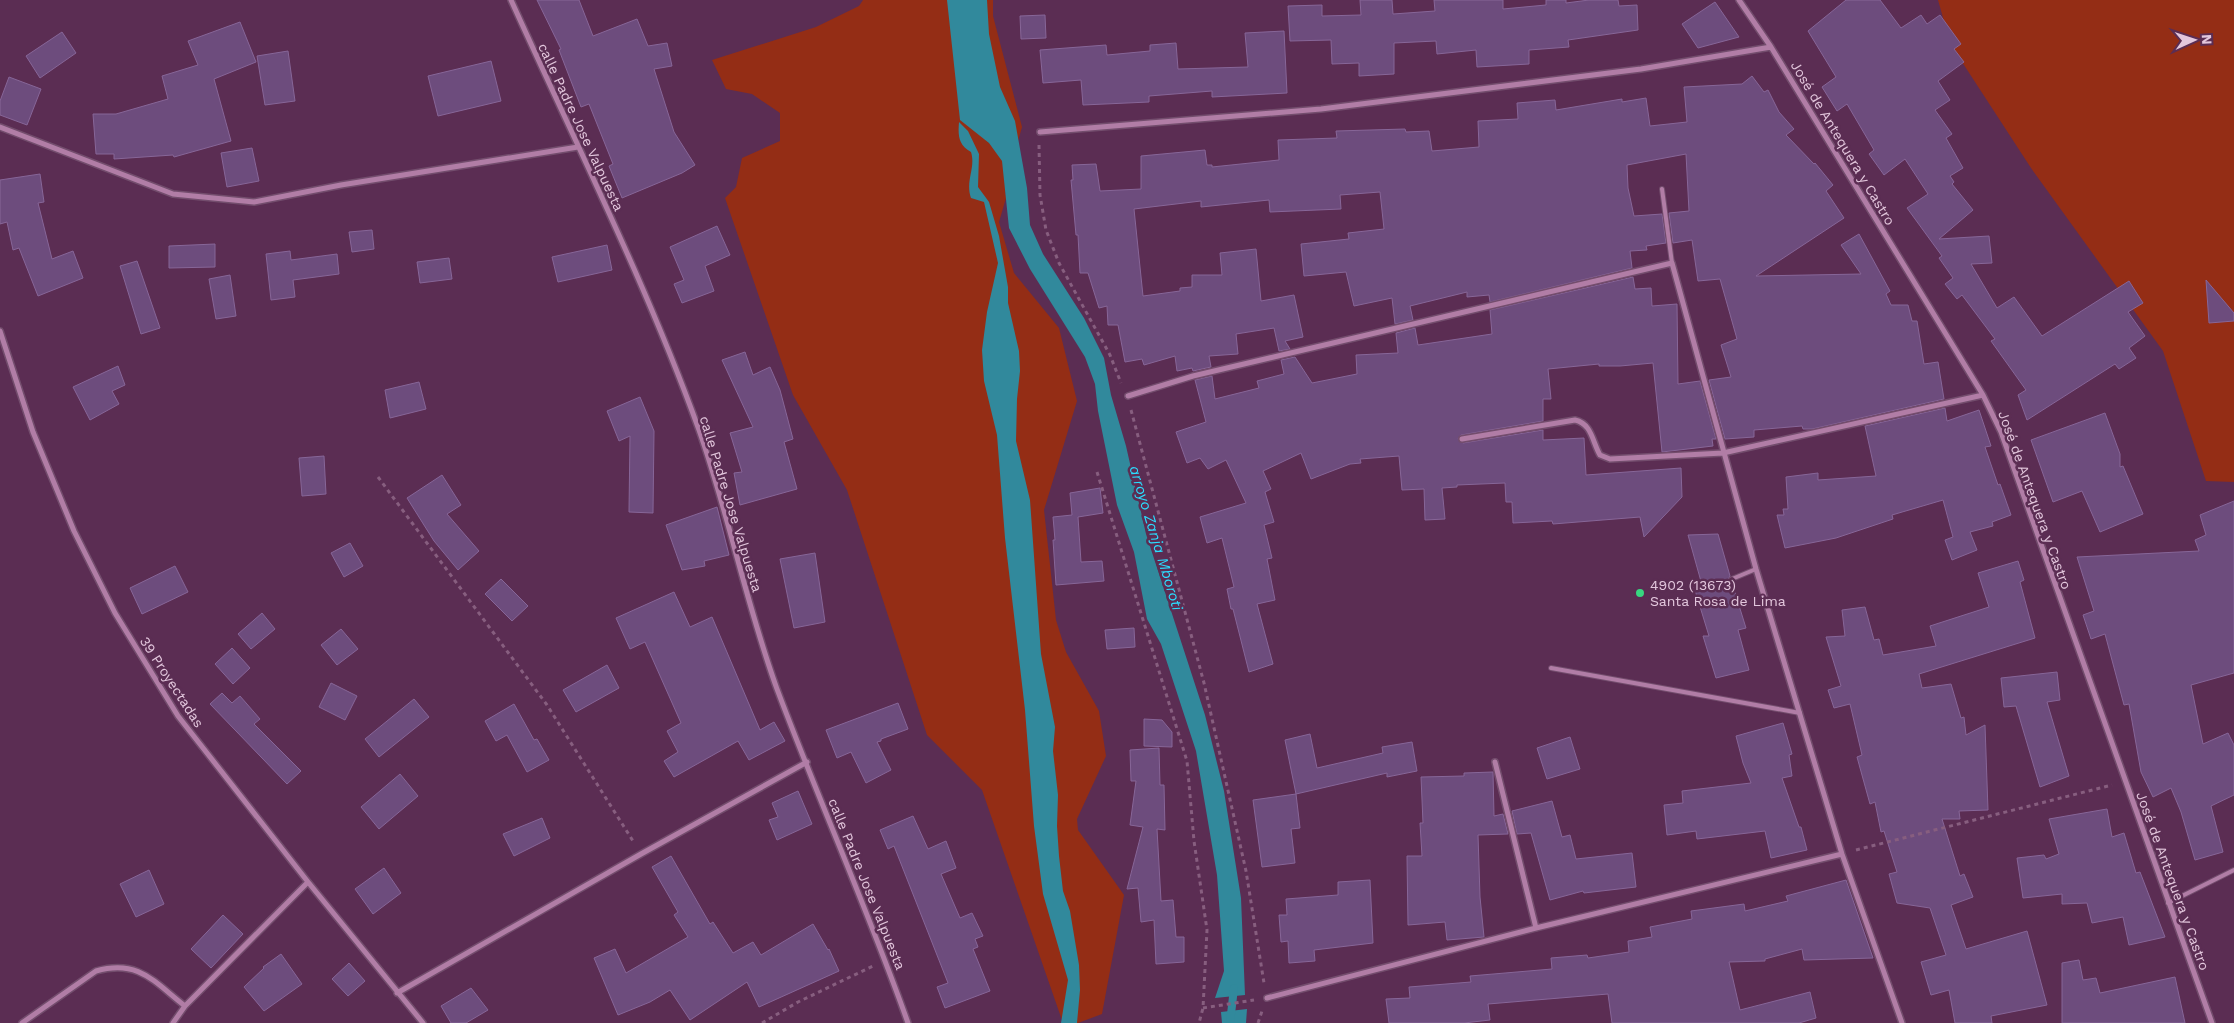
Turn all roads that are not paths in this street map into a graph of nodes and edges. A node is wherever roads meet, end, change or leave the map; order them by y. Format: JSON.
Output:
{"nodes":[{"id":1,"x":511,"y":0,"type":"edge"},
{"id":2,"x":1739,"y":0,"type":"edge"},
{"id":3,"x":1771,"y":47,"type":"junction"},
{"id":4,"x":0,"y":127,"type":"edge"},
{"id":5,"x":1040,"y":132,"type":"road end"},
{"id":6,"x":578,"y":147,"type":"junction"},
{"id":7,"x":1662,"y":190,"type":"dead end"},
{"id":8,"x":1672,"y":263,"type":"junction"},
{"id":9,"x":0,"y":331,"type":"edge"},
{"id":10,"x":1983,"y":395,"type":"junction"},
{"id":11,"x":1128,"y":396,"type":"road end"},
{"id":12,"x":1462,"y":439,"type":"dead end"},
{"id":13,"x":1723,"y":453,"type":"junction"},
{"id":14,"x":1756,"y":569,"type":"junction"},
{"id":15,"x":1732,"y":579,"type":"dead end"},
{"id":16,"x":1550,"y":668,"type":"dead end"},
{"id":17,"x":1800,"y":713,"type":"junction"},
{"id":18,"x":807,"y":762,"type":"junction"},
{"id":19,"x":1495,"y":762,"type":"dead end"},
{"id":20,"x":1842,"y":854,"type":"junction"},
{"id":21,"x":2234,"y":870,"type":"edge"},
{"id":22,"x":308,"y":882,"type":"junction"},
{"id":23,"x":2168,"y":903,"type":"junction"},
{"id":24,"x":1536,"y":928,"type":"junction"},
{"id":25,"x":397,"y":993,"type":"junction"},
{"id":26,"x":1267,"y":998,"type":"road end"},
{"id":27,"x":186,"y":1006,"type":"junction"},
{"id":28,"x":22,"y":1023,"type":"edge"},
{"id":29,"x":173,"y":1023,"type":"edge"},
{"id":30,"x":423,"y":1023,"type":"edge"},
{"id":31,"x":908,"y":1023,"type":"edge"},
{"id":32,"x":1902,"y":1023,"type":"edge"},
{"id":33,"x":2212,"y":1023,"type":"edge"}],
"edges":[{"from":1,"to":6,"type":"street","name":"calle Padre Jose Valpuesta"},
{"from":2,"to":3,"type":"street","name":"José de Antequera y Castro"},
{"from":3,"to":5,"type":"street"},
{"from":3,"to":10,"type":"street","name":"José de Antequera y Castro"},
{"from":4,"to":6,"type":"street"},
{"from":6,"to":18,"type":"street","name":"calle Padre Jose Valpuesta"},
{"from":7,"to":8,"type":"lane"},
{"from":8,"to":11,"type":"street"},
{"from":8,"to":13,"type":"street"},
{"from":9,"to":22,"type":"street","name":"39 Proyectadas"},
{"from":10,"to":13,"type":"street"},
{"from":10,"to":23,"type":"street","name":"José de Antequera y Castro"},
{"from":12,"to":13,"type":"street"},
{"from":13,"to":14,"type":"street"},
{"from":14,"to":15,"type":"lane"},
{"from":14,"to":17,"type":"street"},
{"from":16,"to":17,"type":"lane"},
{"from":17,"to":20,"type":"street"},
{"from":18,"to":25,"type":"street"},
{"from":18,"to":31,"type":"street","name":"calle Padre Jose Valpuesta"},
{"from":19,"to":24,"type":"street"},
{"from":20,"to":24,"type":"street"},
{"from":20,"to":32,"type":"street"},
{"from":21,"to":23,"type":"lane"},
{"from":22,"to":25,"type":"street","name":"39 Proyectadas"},
{"from":22,"to":27,"type":"street"},
{"from":23,"to":33,"type":"street","name":"José de Antequera y Castro"},
{"from":24,"to":26,"type":"street"},
{"from":25,"to":30,"type":"street","name":"39 Proyectadas"},
{"from":27,"to":28,"type":"street"},
{"from":27,"to":29,"type":"street"}]}
